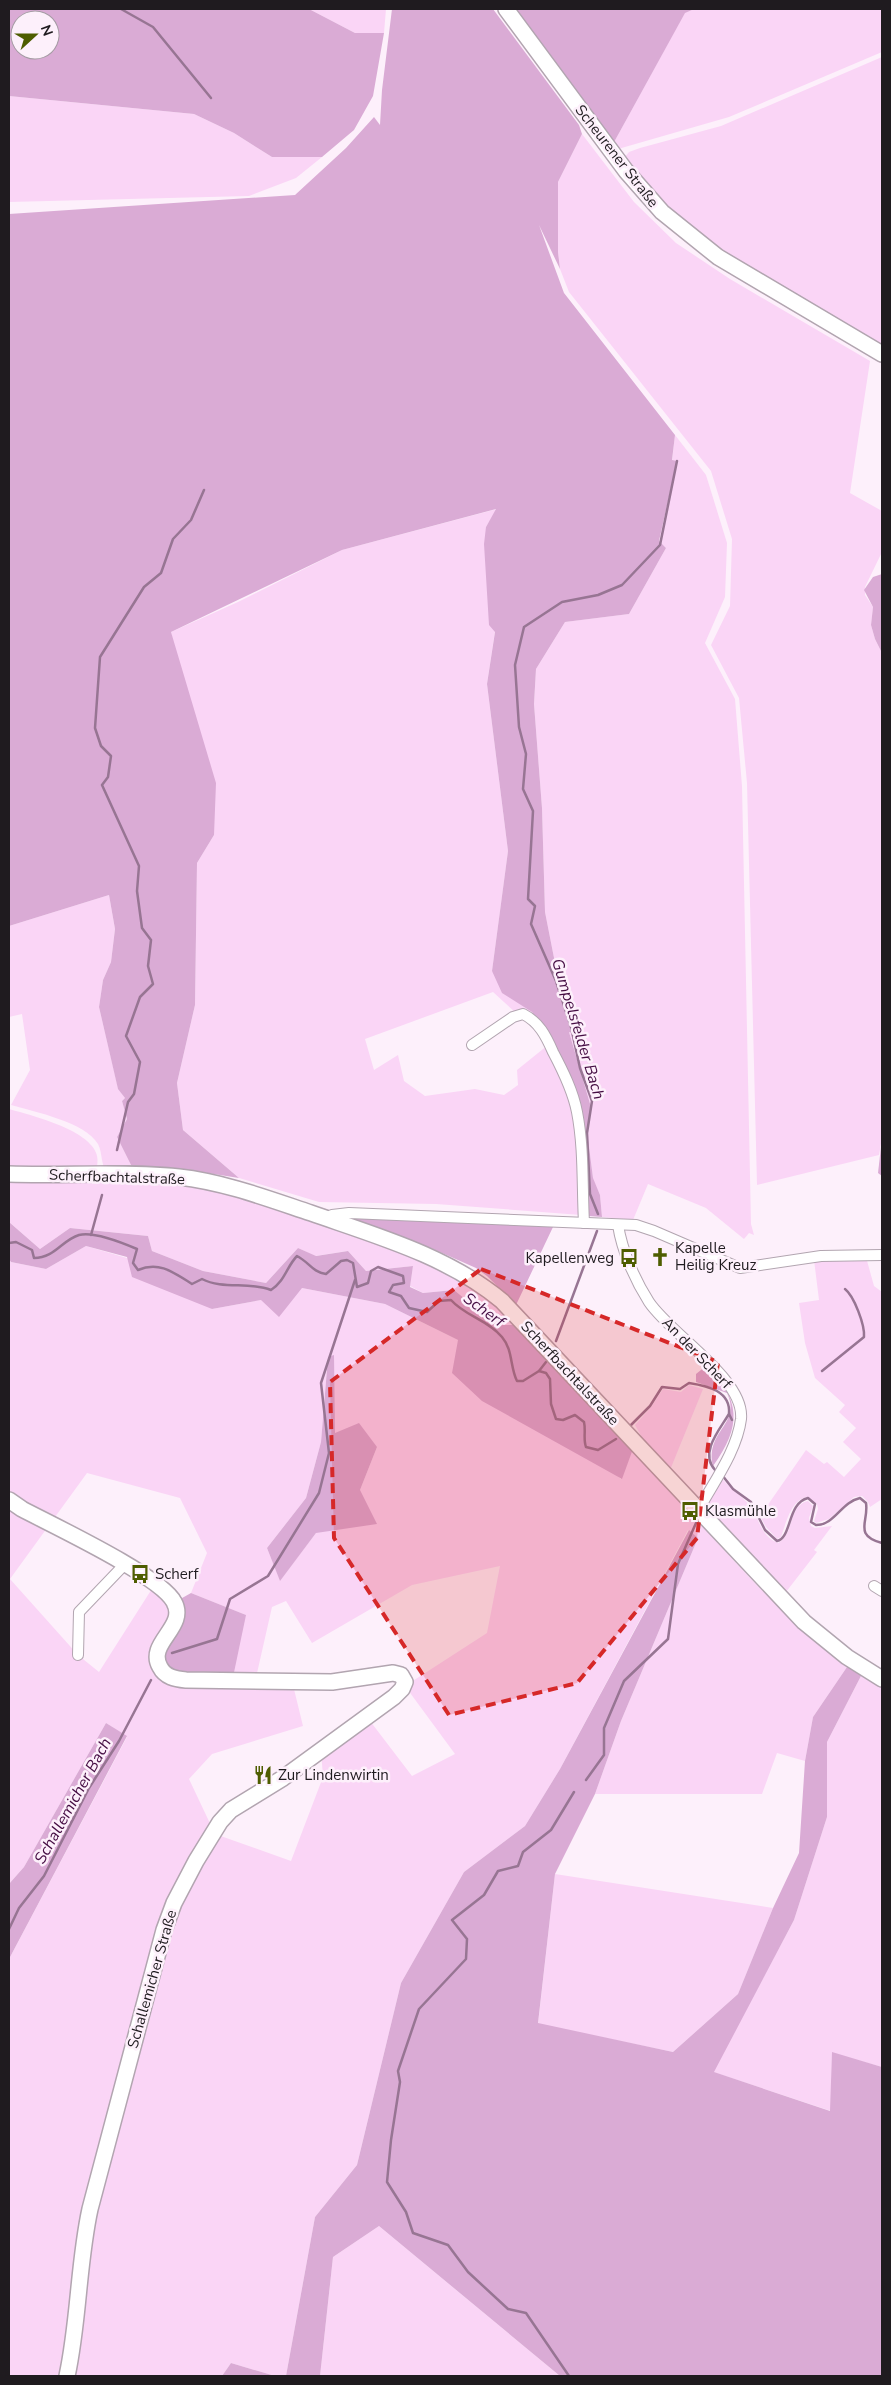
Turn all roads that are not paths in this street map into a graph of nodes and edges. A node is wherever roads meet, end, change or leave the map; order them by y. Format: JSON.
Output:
{"nodes":[{"id":1,"x":506,"y":9,"type":"edge"},
{"id":2,"x":882,"y":354,"type":"edge"},
{"id":3,"x":472,"y":1045,"type":"dead end"},
{"id":4,"x":9,"y":1174,"type":"edge"},
{"id":5,"x":326,"y":1218,"type":"junction"},
{"id":6,"x":584,"y":1223,"type":"junction"},
{"id":7,"x":618,"y":1225,"type":"junction"},
{"id":8,"x":882,"y":1254,"type":"edge"},
{"id":9,"x":9,"y":1500,"type":"edge"},
{"id":10,"x":698,"y":1511,"type":"junction"},
{"id":11,"x":125,"y":1564,"type":"junction"},
{"id":12,"x":78,"y":1655,"type":"dead end"},
{"id":13,"x":882,"y":1679,"type":"edge"},
{"id":14,"x":67,"y":2376,"type":"edge"}],
"edges":[{"from":1,"to":2,"type":"street","name":"Scheurener Straße"},
{"from":3,"to":6,"type":"street"},
{"from":4,"to":5,"type":"street","name":"Scherfbachtalstraße"},
{"from":5,"to":6,"type":"street"},
{"from":5,"to":10,"type":"street","name":"Scherfbachtalstraße"},
{"from":6,"to":7,"type":"street"},
{"from":7,"to":8,"type":"street"},
{"from":7,"to":10,"type":"street","name":"An der Scherf"},
{"from":9,"to":11,"type":"street","name":"Schallemicher Straße"},
{"from":10,"to":13,"type":"street","name":"Scherfbachtalstraße"},
{"from":11,"to":12,"type":"street"},
{"from":11,"to":14,"type":"street","name":"Schallemicher Straße"}]}
